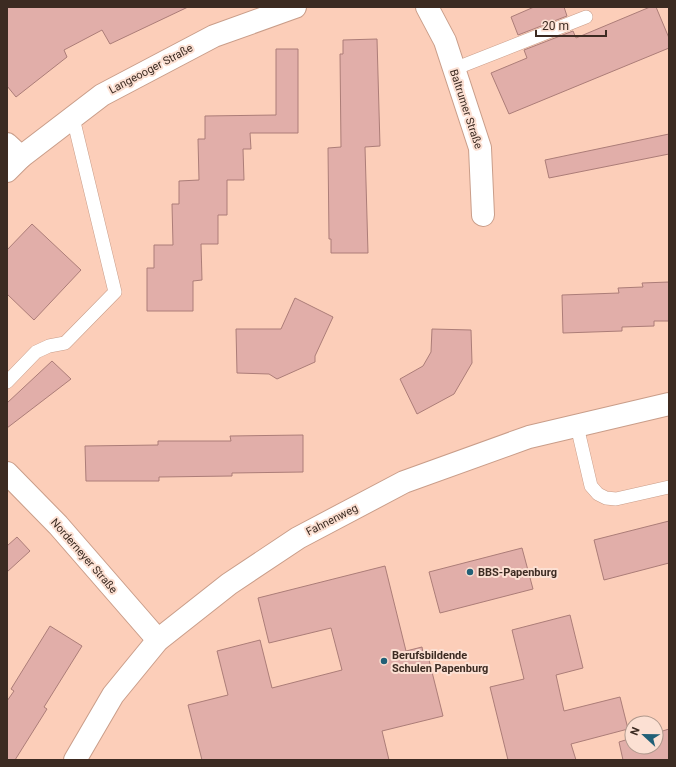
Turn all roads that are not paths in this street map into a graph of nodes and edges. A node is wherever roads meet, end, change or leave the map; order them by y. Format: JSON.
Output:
{"nodes":[{"id":1,"x":295,"y":7,"type":"edge"},
{"id":2,"x":427,"y":7,"type":"edge"},
{"id":3,"x":586,"y":17,"type":"dead end"},
{"id":4,"x":454,"y":69,"type":"junction"},
{"id":5,"x":73,"y":118,"type":"junction"},
{"id":6,"x":12,"y":157,"type":"edge"},
{"id":7,"x":483,"y":216,"type":"dead end"},
{"id":8,"x":7,"y":382,"type":"edge"},
{"id":9,"x":669,"y":404,"type":"edge"},
{"id":10,"x":577,"y":426,"type":"junction"},
{"id":11,"x":7,"y":473,"type":"edge"},
{"id":12,"x":669,"y":487,"type":"edge"},
{"id":13,"x":158,"y":640,"type":"junction"},
{"id":14,"x":75,"y":760,"type":"edge"}],
"edges":[{"from":1,"to":5,"type":"street","name":"Langeooger Straße"},
{"from":2,"to":4,"type":"street","name":"Baltrumer Straße"},
{"from":3,"to":4,"type":"lane"},
{"from":4,"to":7,"type":"street","name":"Baltrumer Straße"},
{"from":5,"to":6,"type":"street","name":"Langeooger Straße"},
{"from":5,"to":8,"type":"lane"},
{"from":9,"to":10,"type":"street","name":"Fahnenweg"},
{"from":10,"to":12,"type":"lane"},
{"from":10,"to":13,"type":"street","name":"Fahnenweg"},
{"from":11,"to":13,"type":"street","name":"Norderneyer Straße"},
{"from":13,"to":14,"type":"street","name":"Fahnenweg"}]}
